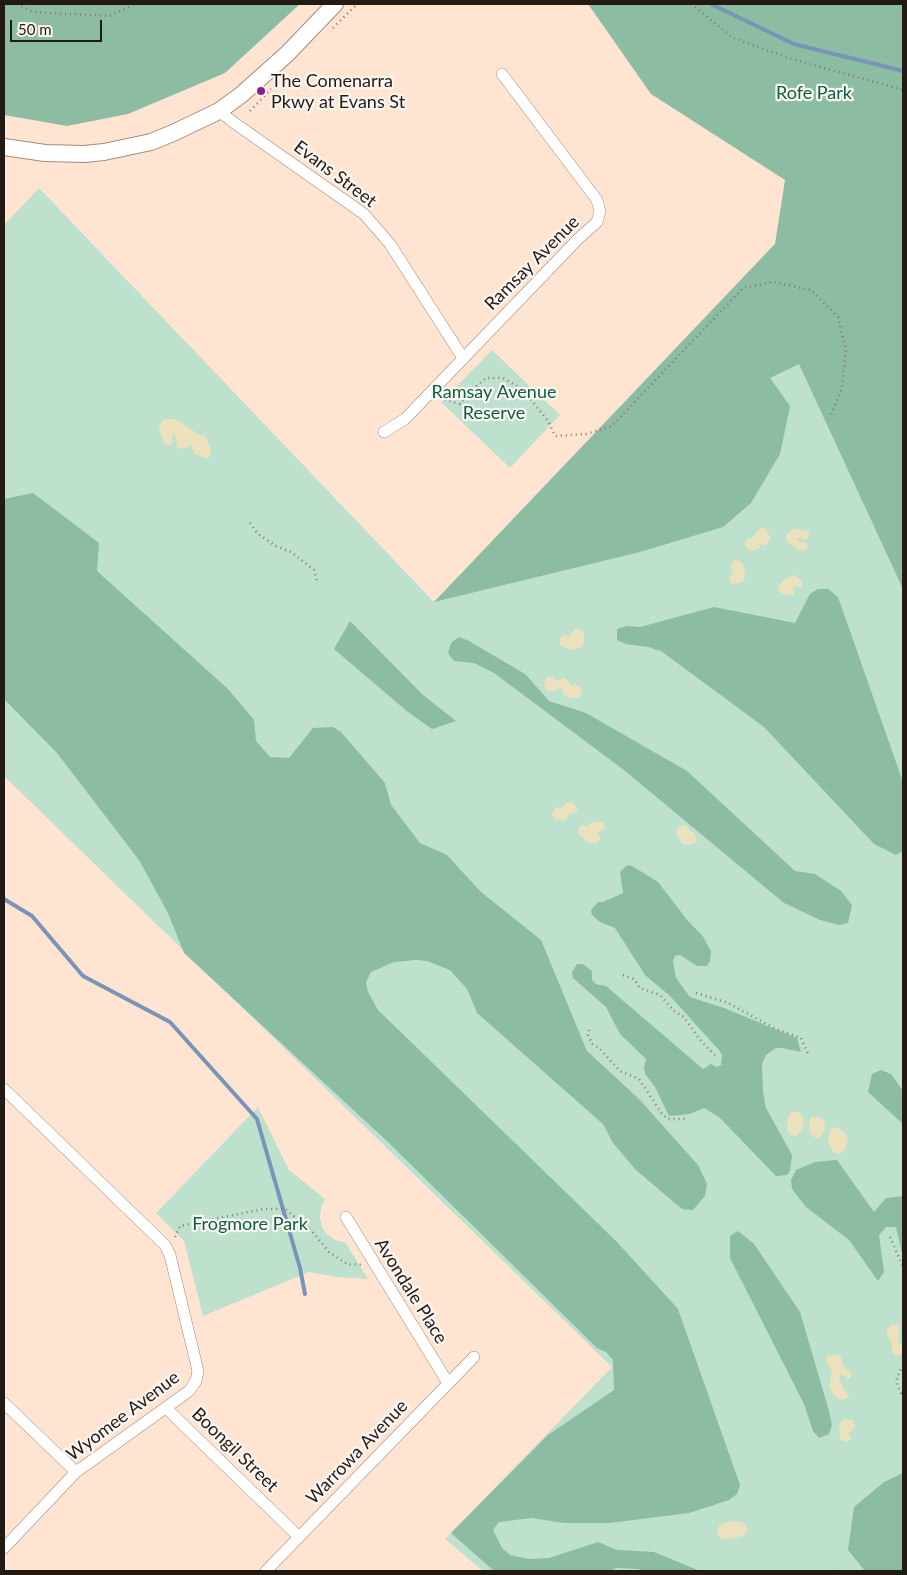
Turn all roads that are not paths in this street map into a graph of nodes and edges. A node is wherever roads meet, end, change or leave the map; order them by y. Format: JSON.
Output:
{"nodes":[{"id":1,"x":335,"y":4,"type":"edge"},
{"id":2,"x":502,"y":74,"type":"dead end"},
{"id":3,"x":219,"y":111,"type":"junction"},
{"id":4,"x":4,"y":147,"type":"edge"},
{"id":5,"x":462,"y":358,"type":"junction"},
{"id":6,"x":384,"y":432,"type":"dead end"},
{"id":7,"x":4,"y":1089,"type":"edge"},
{"id":8,"x":346,"y":1217,"type":"dead end"},
{"id":9,"x":474,"y":1356,"type":"dead end"},
{"id":10,"x":448,"y":1384,"type":"junction"},
{"id":11,"x":4,"y":1403,"type":"edge"},
{"id":12,"x":167,"y":1409,"type":"junction"},
{"id":13,"x":76,"y":1472,"type":"junction"},
{"id":14,"x":299,"y":1537,"type":"junction"},
{"id":15,"x":4,"y":1548,"type":"edge"},
{"id":16,"x":266,"y":1571,"type":"edge"}],
"edges":[{"from":1,"to":3,"type":"main road"},
{"from":2,"to":5,"type":"street","name":"Ramsay Avenue"},
{"from":3,"to":4,"type":"main road"},
{"from":3,"to":5,"type":"street","name":"Evans Street"},
{"from":5,"to":6,"type":"street","name":"Ramsay Avenue"},
{"from":7,"to":12,"type":"street","name":"Wyomee Avenue"},
{"from":8,"to":10,"type":"street","name":"Avondale Place"},
{"from":9,"to":10,"type":"street","name":"Warrowa Avenue"},
{"from":10,"to":14,"type":"street","name":"Warrowa Avenue"},
{"from":11,"to":13,"type":"street"},
{"from":12,"to":13,"type":"street","name":"Wyomee Avenue"},
{"from":12,"to":14,"type":"street","name":"Boongil Street"},
{"from":13,"to":15,"type":"street","name":"Wyomee Avenue"},
{"from":14,"to":16,"type":"street","name":"Warrowa Avenue"}]}
